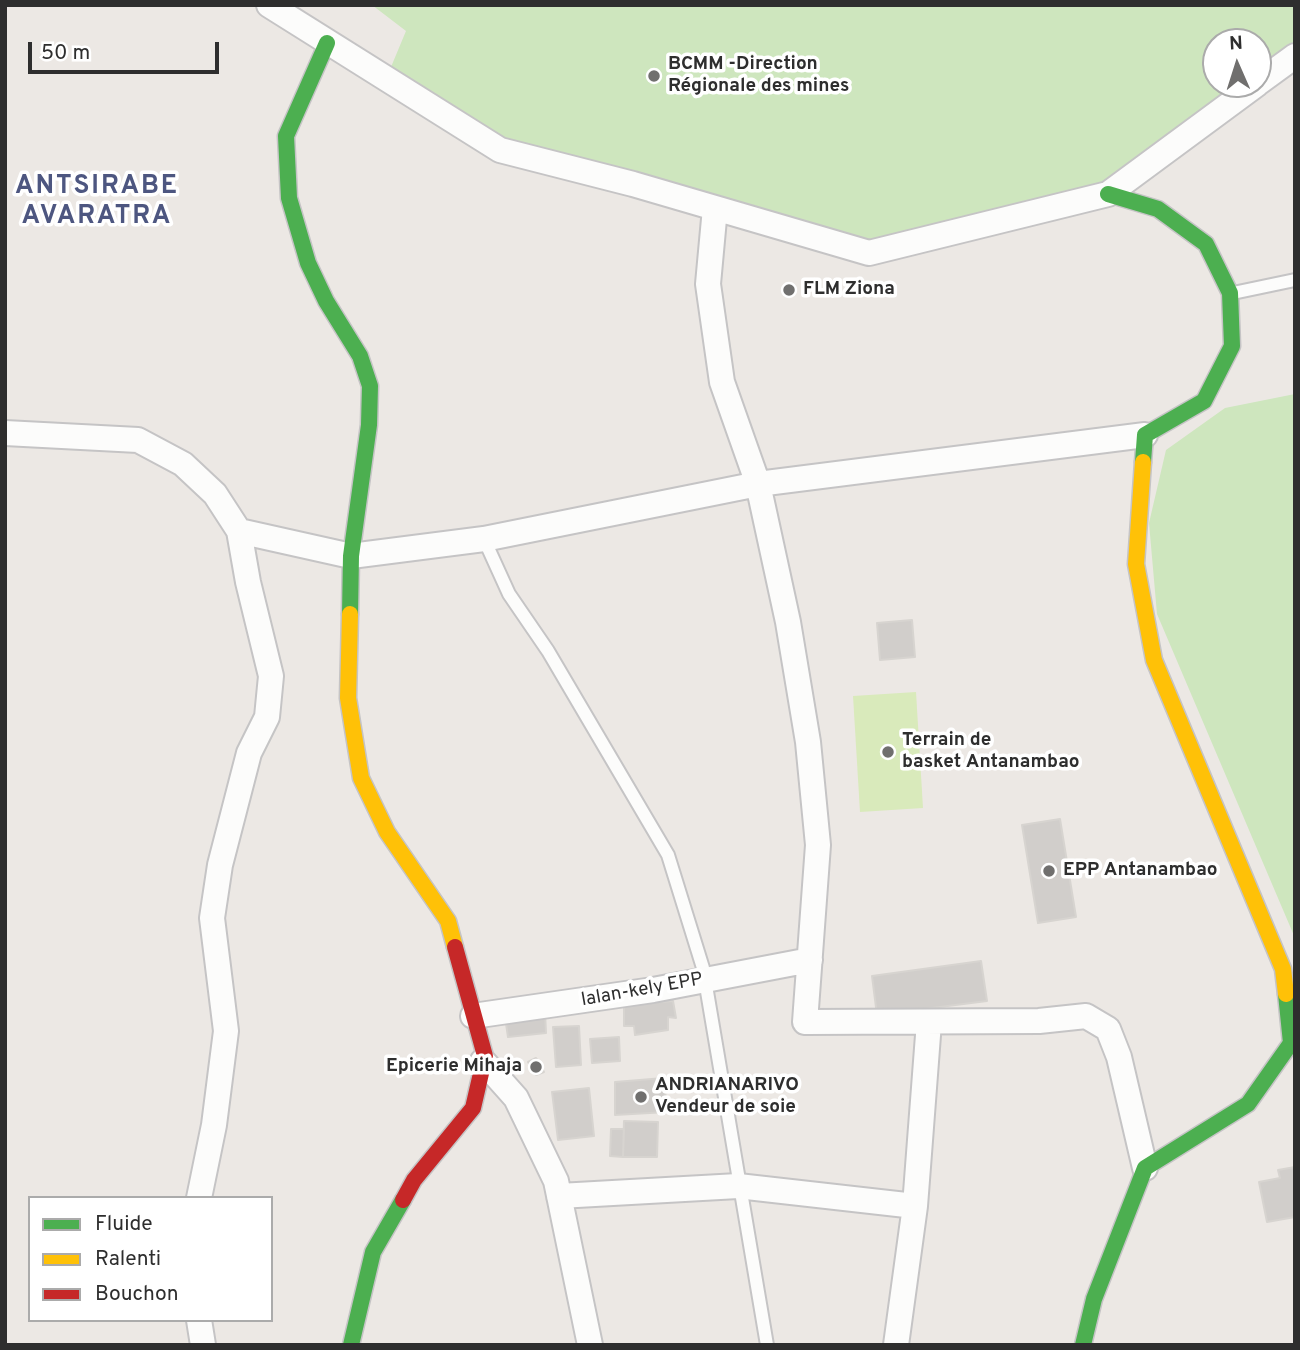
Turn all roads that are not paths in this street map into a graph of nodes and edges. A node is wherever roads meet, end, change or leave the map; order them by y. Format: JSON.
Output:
{"nodes":[{"id":1,"x":269,"y":5,"type":"edge"},
{"id":2,"x":327,"y":43,"type":"junction"},
{"id":3,"x":1295,"y":56,"type":"edge"},
{"id":4,"x":1272,"y":73,"type":"edge"},
{"id":5,"x":1239,"y":98,"type":"edge"},
{"id":6,"x":1108,"y":194,"type":"junction"},
{"id":7,"x":715,"y":208,"type":"junction"},
{"id":8,"x":1295,"y":280,"type":"edge"},
{"id":9,"x":1230,"y":293,"type":"junction"},
{"id":10,"x":5,"y":433,"type":"edge"},
{"id":11,"x":1146,"y":435,"type":"junction"},
{"id":12,"x":758,"y":484,"type":"junction"},
{"id":13,"x":239,"y":531,"type":"junction"},
{"id":14,"x":484,"y":540,"type":"junction"},
{"id":15,"x":351,"y":556,"type":"junction"},
{"id":16,"x":810,"y":960,"type":"junction"},
{"id":17,"x":473,"y":1016,"type":"junction"},
{"id":18,"x":929,"y":1022,"type":"junction"},
{"id":19,"x":484,"y":1061,"type":"junction"},
{"id":20,"x":1145,"y":1168,"type":"junction"},
{"id":21,"x":738,"y":1186,"type":"junction"},
{"id":22,"x":199,"y":1196,"type":"edge"},
{"id":23,"x":559,"y":1196,"type":"junction"},
{"id":24,"x":915,"y":1206,"type":"junction"},
{"id":25,"x":199,"y":1322,"type":"edge"},
{"id":26,"x":202,"y":1345,"type":"edge"},
{"id":27,"x":351,"y":1345,"type":"edge"},
{"id":28,"x":590,"y":1345,"type":"edge"},
{"id":29,"x":767,"y":1345,"type":"edge"},
{"id":30,"x":896,"y":1345,"type":"edge"},
{"id":31,"x":1083,"y":1345,"type":"edge"}],
"edges":[{"from":1,"to":2,"type":"street"},
{"from":2,"to":7,"type":"street"},
{"from":2,"to":15,"type":"street"},
{"from":3,"to":4,"type":"street"},
{"from":5,"to":6,"type":"street"},
{"from":6,"to":7,"type":"street"},
{"from":6,"to":9,"type":"street"},
{"from":7,"to":12,"type":"street"},
{"from":8,"to":9,"type":"lane"},
{"from":9,"to":11,"type":"street"},
{"from":10,"to":13,"type":"street"},
{"from":11,"to":12,"type":"street"},
{"from":11,"to":20,"type":"street"},
{"from":12,"to":14,"type":"street"},
{"from":12,"to":16,"type":"street"},
{"from":13,"to":15,"type":"street"},
{"from":13,"to":22,"type":"street"},
{"from":14,"to":15,"type":"street"},
{"from":14,"to":21,"type":"lane"},
{"from":15,"to":17,"type":"street"},
{"from":16,"to":17,"type":"street","name":"lalan-kely EPP"},
{"from":16,"to":18,"type":"street"},
{"from":17,"to":19,"type":"street"},
{"from":18,"to":20,"type":"street"},
{"from":18,"to":24,"type":"street"},
{"from":19,"to":23,"type":"street"},
{"from":19,"to":27,"type":"street"},
{"from":20,"to":31,"type":"street"},
{"from":21,"to":23,"type":"street"},
{"from":21,"to":24,"type":"street"},
{"from":21,"to":29,"type":"lane"},
{"from":23,"to":28,"type":"street"},
{"from":24,"to":30,"type":"street"},
{"from":25,"to":26,"type":"street"}]}
